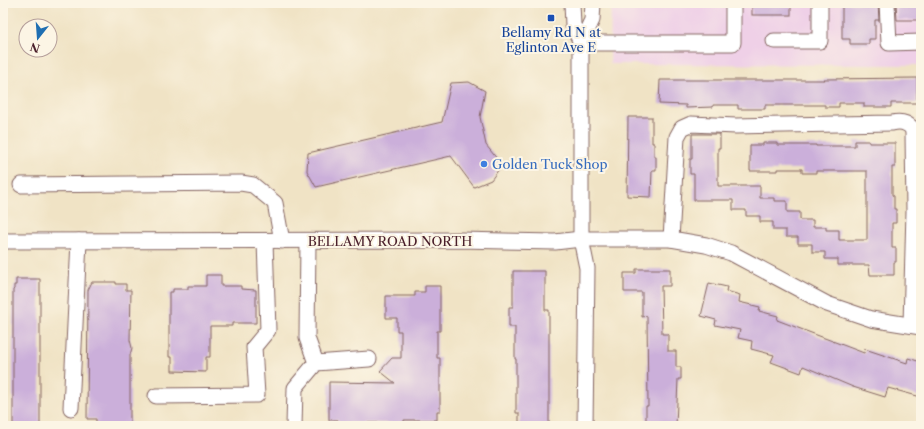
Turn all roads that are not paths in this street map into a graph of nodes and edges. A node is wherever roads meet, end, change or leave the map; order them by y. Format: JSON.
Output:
{"nodes":[{"id":1,"x":572,"y":3,"type":"edge"},
{"id":2,"x":594,"y":3,"type":"edge"},
{"id":3,"x":733,"y":3,"type":"edge"},
{"id":4,"x":820,"y":3,"type":"edge"},
{"id":5,"x":887,"y":3,"type":"edge"},
{"id":6,"x":774,"y":41,"type":"dead end"},
{"id":7,"x":581,"y":42,"type":"junction"},
{"id":8,"x":921,"y":42,"type":"edge"},
{"id":9,"x":21,"y":185,"type":"dead end"},
{"id":10,"x":580,"y":239,"type":"junction"},
{"id":11,"x":670,"y":239,"type":"junction"},
{"id":12,"x":3,"y":241,"type":"edge"},
{"id":13,"x":79,"y":241,"type":"junction"},
{"id":14,"x":265,"y":241,"type":"junction"},
{"id":15,"x":282,"y":241,"type":"junction"},
{"id":16,"x":308,"y":241,"type":"junction"},
{"id":17,"x":916,"y":326,"type":"edge"},
{"id":18,"x":369,"y":359,"type":"dead end"},
{"id":19,"x":316,"y":363,"type":"junction"},
{"id":20,"x":156,"y":396,"type":"dead end"},
{"id":21,"x":71,"y":408,"type":"dead end"},
{"id":22,"x":294,"y":426,"type":"edge"},
{"id":23,"x":585,"y":426,"type":"edge"}],
"edges":[{"from":1,"to":7,"type":"street"},
{"from":2,"to":7,"type":"street"},
{"from":3,"to":7,"type":"street"},
{"from":4,"to":6,"type":"street"},
{"from":5,"to":8,"type":"street"},
{"from":7,"to":10,"type":"street"},
{"from":9,"to":15,"type":"street"},
{"from":10,"to":11,"type":"street","name":"BELLAMY ROAD NORTH"},
{"from":10,"to":16,"type":"street","name":"BELLAMY ROAD NORTH"},
{"from":10,"to":23,"type":"street"},
{"from":11,"to":17,"type":"street","name":"BELLAMY ROAD NORTH"},
{"from":11,"to":17,"type":"street"},
{"from":12,"to":13,"type":"street","name":"BELLAMY ROAD NORTH"},
{"from":13,"to":14,"type":"street","name":"BELLAMY ROAD NORTH"},
{"from":13,"to":21,"type":"street"},
{"from":14,"to":15,"type":"street","name":"BELLAMY ROAD NORTH"},
{"from":14,"to":20,"type":"street"},
{"from":15,"to":16,"type":"street","name":"BELLAMY ROAD NORTH"},
{"from":16,"to":19,"type":"street"},
{"from":18,"to":19,"type":"street"},
{"from":19,"to":22,"type":"street"}]}
